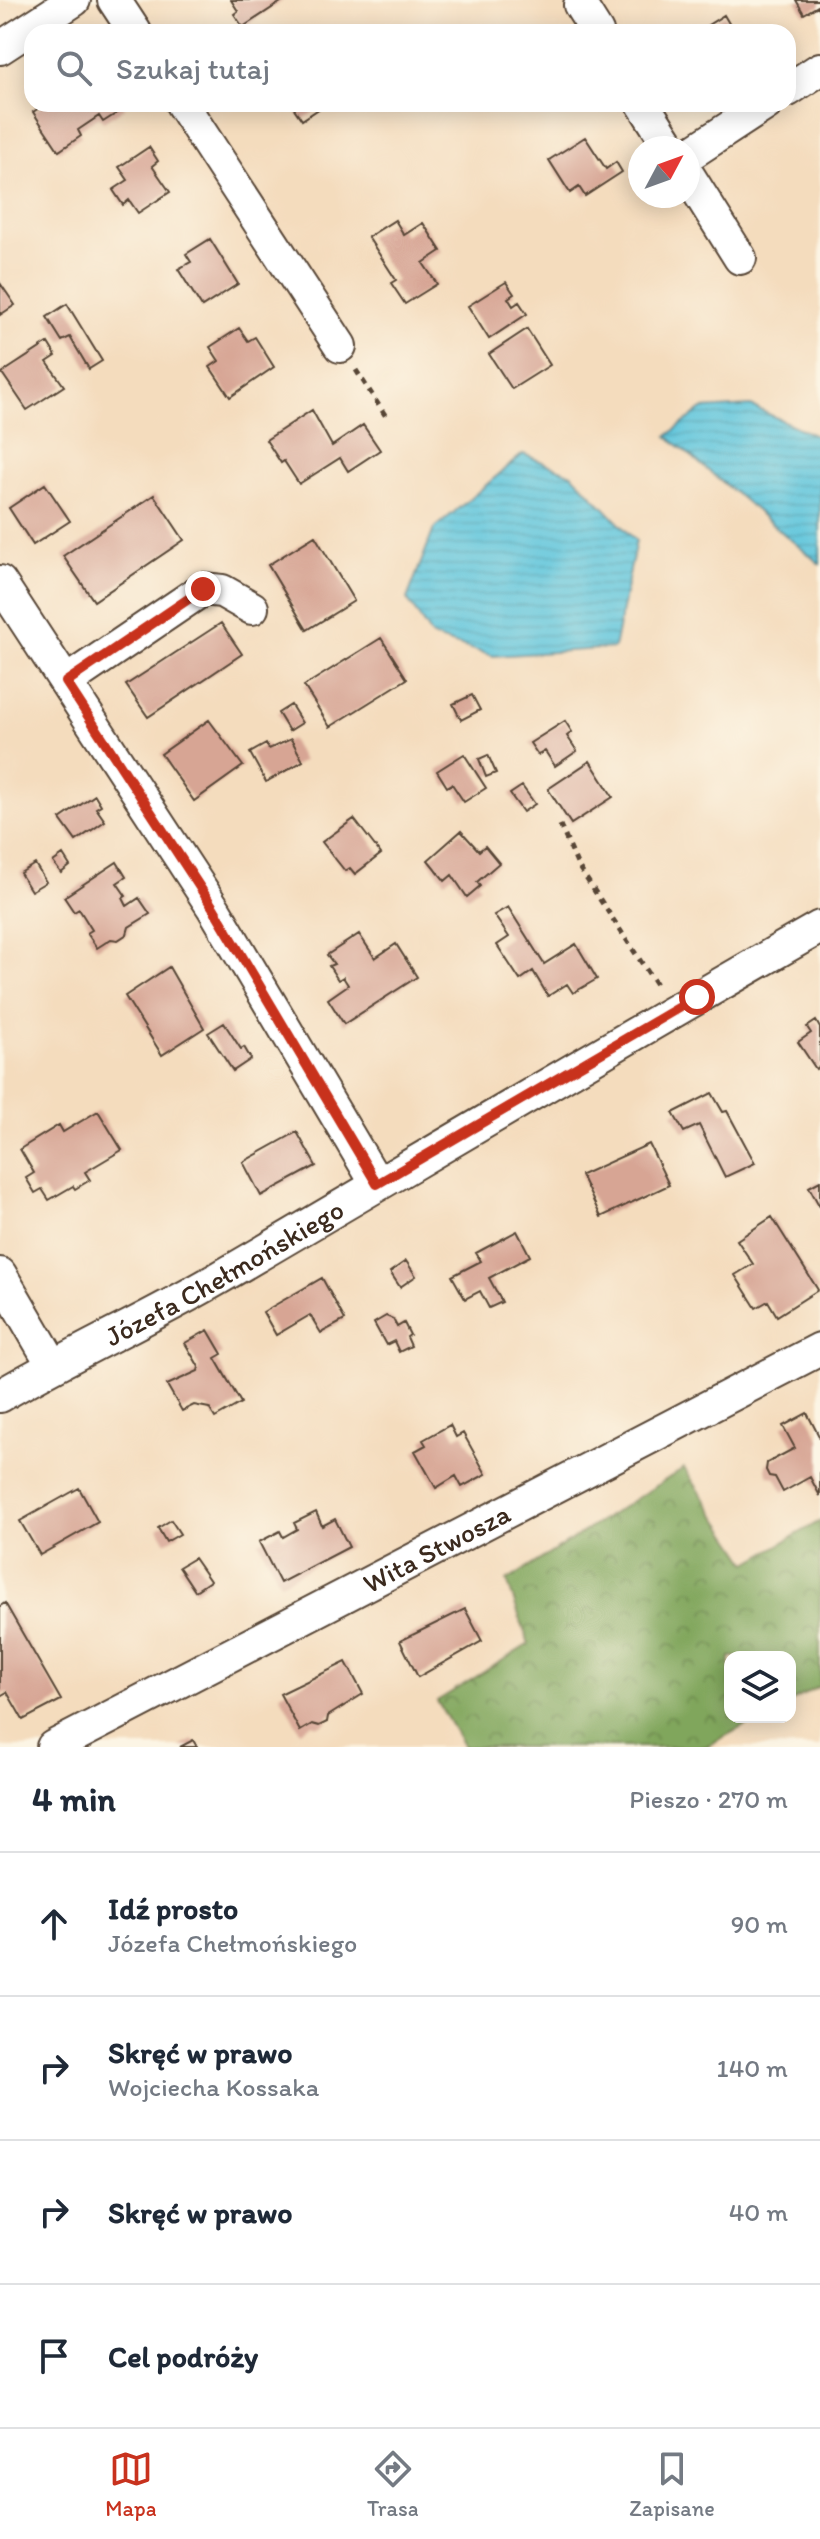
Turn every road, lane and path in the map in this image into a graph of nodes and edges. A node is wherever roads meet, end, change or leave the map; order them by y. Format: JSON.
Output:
{"nodes":[{"id":1,"x":74,"y":0,"type":"edge"},
{"id":2,"x":114,"y":0,"type":"edge"},
{"id":3,"x":580,"y":5,"type":"dead end"},
{"id":4,"x":37,"y":24,"type":"edge"},
{"id":5,"x":130,"y":24,"type":"edge"},
{"id":6,"x":592,"y":24,"type":"edge"},
{"id":7,"x":24,"y":32,"type":"edge"},
{"id":8,"x":0,"y":48,"type":"edge"},
{"id":9,"x":820,"y":69,"type":"edge"},
{"id":10,"x":796,"y":85,"type":"edge"},
{"id":11,"x":187,"y":112,"type":"edge"},
{"id":12,"x":648,"y":112,"type":"edge"},
{"id":13,"x":754,"y":112,"type":"edge"},
{"id":14,"x":663,"y":136,"type":"edge"},
{"id":15,"x":700,"y":147,"type":"edge"},
{"id":16,"x":700,"y":194,"type":"edge"},
{"id":17,"x":740,"y":258,"type":"dead end"},
{"id":18,"x":340,"y":346,"type":"joint"},
{"id":19,"x":387,"y":418,"type":"dead end"},
{"id":20,"x":0,"y":582,"type":"edge"},
{"id":21,"x":252,"y":608,"type":"dead end"},
{"id":22,"x":66,"y":682,"type":"junction"},
{"id":23,"x":560,"y":825,"type":"dead end"},
{"id":24,"x":820,"y":927,"type":"edge"},
{"id":25,"x":673,"y":1010,"type":"junction"},
{"id":26,"x":377,"y":1184,"type":"junction"},
{"id":27,"x":0,"y":1274,"type":"edge"},
{"id":28,"x":820,"y":1349,"type":"edge"},
{"id":29,"x":53,"y":1365,"type":"junction"},
{"id":30,"x":0,"y":1396,"type":"edge"},
{"id":31,"x":53,"y":1747,"type":"edge"}],
"edges":[{"from":1,"to":4,"type":"street"},
{"from":2,"to":5,"type":"street"},
{"from":3,"to":6,"type":"street"},
{"from":7,"to":8,"type":"street"},
{"from":9,"to":10,"type":"street"},
{"from":11,"to":18,"type":"street"},
{"from":12,"to":14,"type":"street"},
{"from":13,"to":15,"type":"street"},
{"from":16,"to":17,"type":"street"},
{"from":18,"to":19,"type":"path"},
{"from":20,"to":22,"type":"street"},
{"from":21,"to":22,"type":"street"},
{"from":22,"to":26,"type":"street"},
{"from":23,"to":25,"type":"path"},
{"from":24,"to":25,"type":"street","name":"Józefa Chełmońskiego"},
{"from":25,"to":26,"type":"street","name":"Józefa Chełmońskiego"},
{"from":26,"to":29,"type":"street","name":"Józefa Chełmońskiego"},
{"from":27,"to":29,"type":"street"},
{"from":28,"to":31,"type":"street","name":"Wita Stwosza"},
{"from":29,"to":30,"type":"street","name":"Józefa Chełmońskiego"}]}
